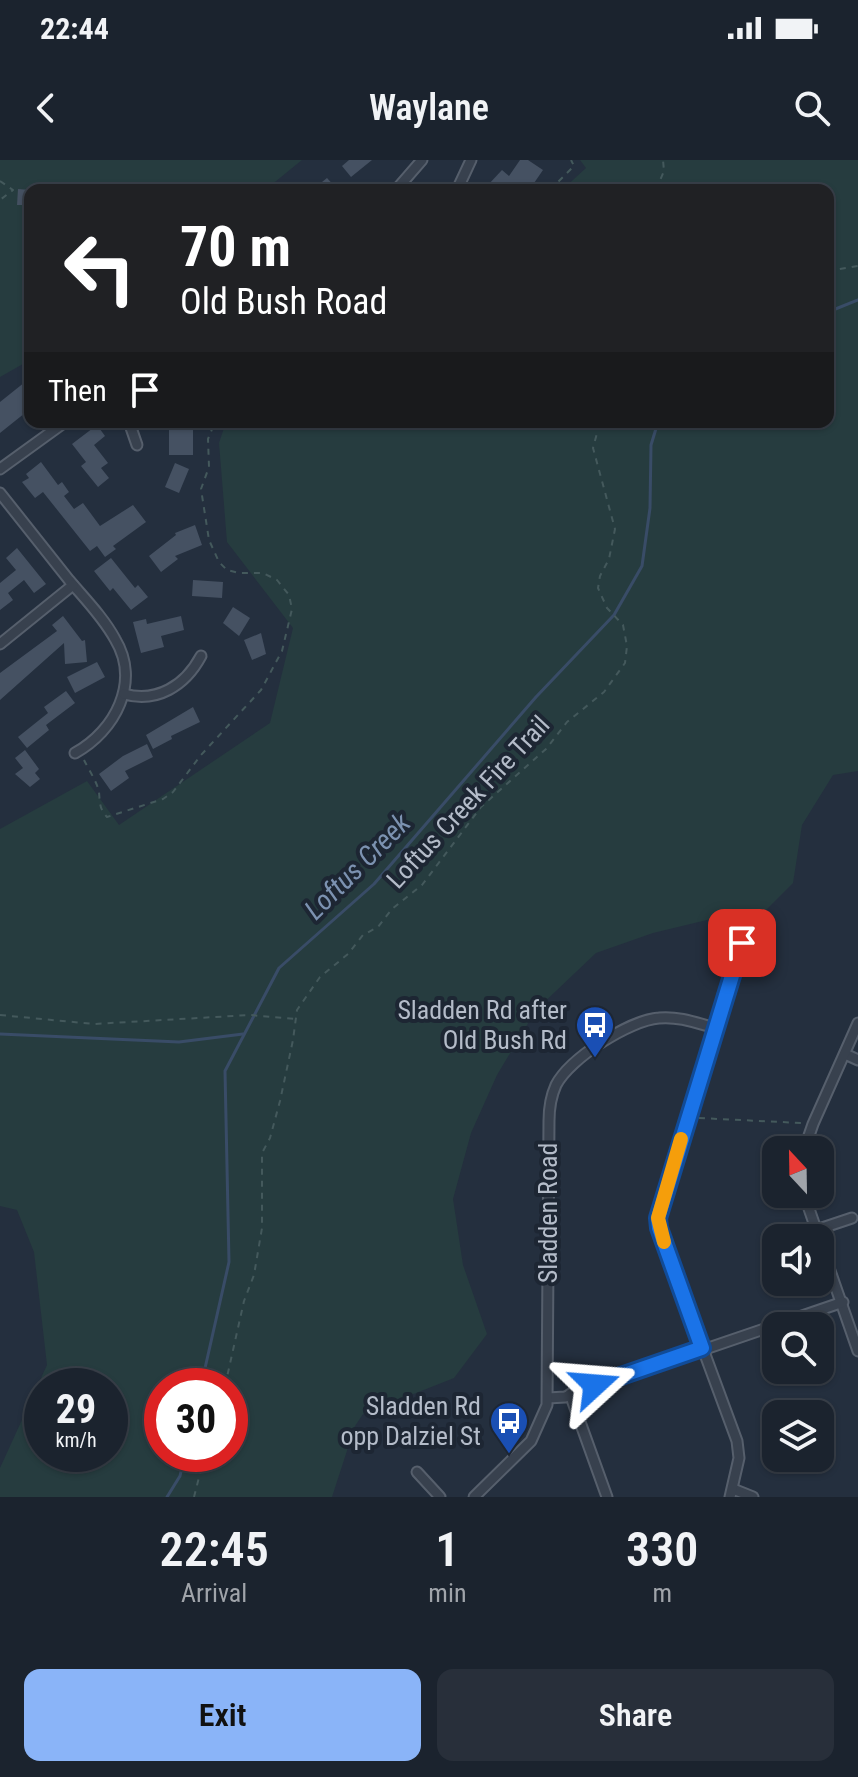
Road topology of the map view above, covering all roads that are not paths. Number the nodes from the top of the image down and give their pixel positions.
1 (422, 160) edge
2 (471, 160) edge
3 (401, 184) edge
4 (460, 184) edge
5 (57, 428) edge
6 (131, 428) edge
7 (137, 445) dead end
8 (0, 469) edge
9 (0, 493) edge
10 (73, 585) junction
11 (0, 644) edge
12 (201, 656) dead end
13 (124, 694) junction
14 (75, 753) dead end
15 (742, 943) dead end
16 (858, 1023) edge
17 (715, 1028) junction
18 (845, 1054) junction
19 (858, 1060) edge
20 (809, 1136) edge
21 (852, 1218) dead end
22 (834, 1228) edge
23 (834, 1279) edge
24 (843, 1302) junction
25 (702, 1348) junction
26 (858, 1351) edge
27 (570, 1394) junction
28 (548, 1398) junction
29 (417, 1472) dead end
30 (732, 1493) edge
31 (440, 1497) edge
32 (474, 1497) edge
33 (607, 1497) edge
34 (753, 1497) edge

1 - 3 street
2 - 4 street
5 - 8 street
6 - 7 street
9 - 10 street
10 - 11 street
10 - 13 street
12 - 13 street
13 - 14 street
15 - 17 street
16 - 18 street
17 - 25 street
17 - 28 street, Sladden Road
18 - 19 street
18 - 20 street
21 - 22 street
23 - 24 street
24 - 25 street
24 - 26 street
25 - 27 street
25 - 30 street
27 - 28 street
27 - 33 street
28 - 32 street, Sladden Road
29 - 31 street
30 - 34 street

